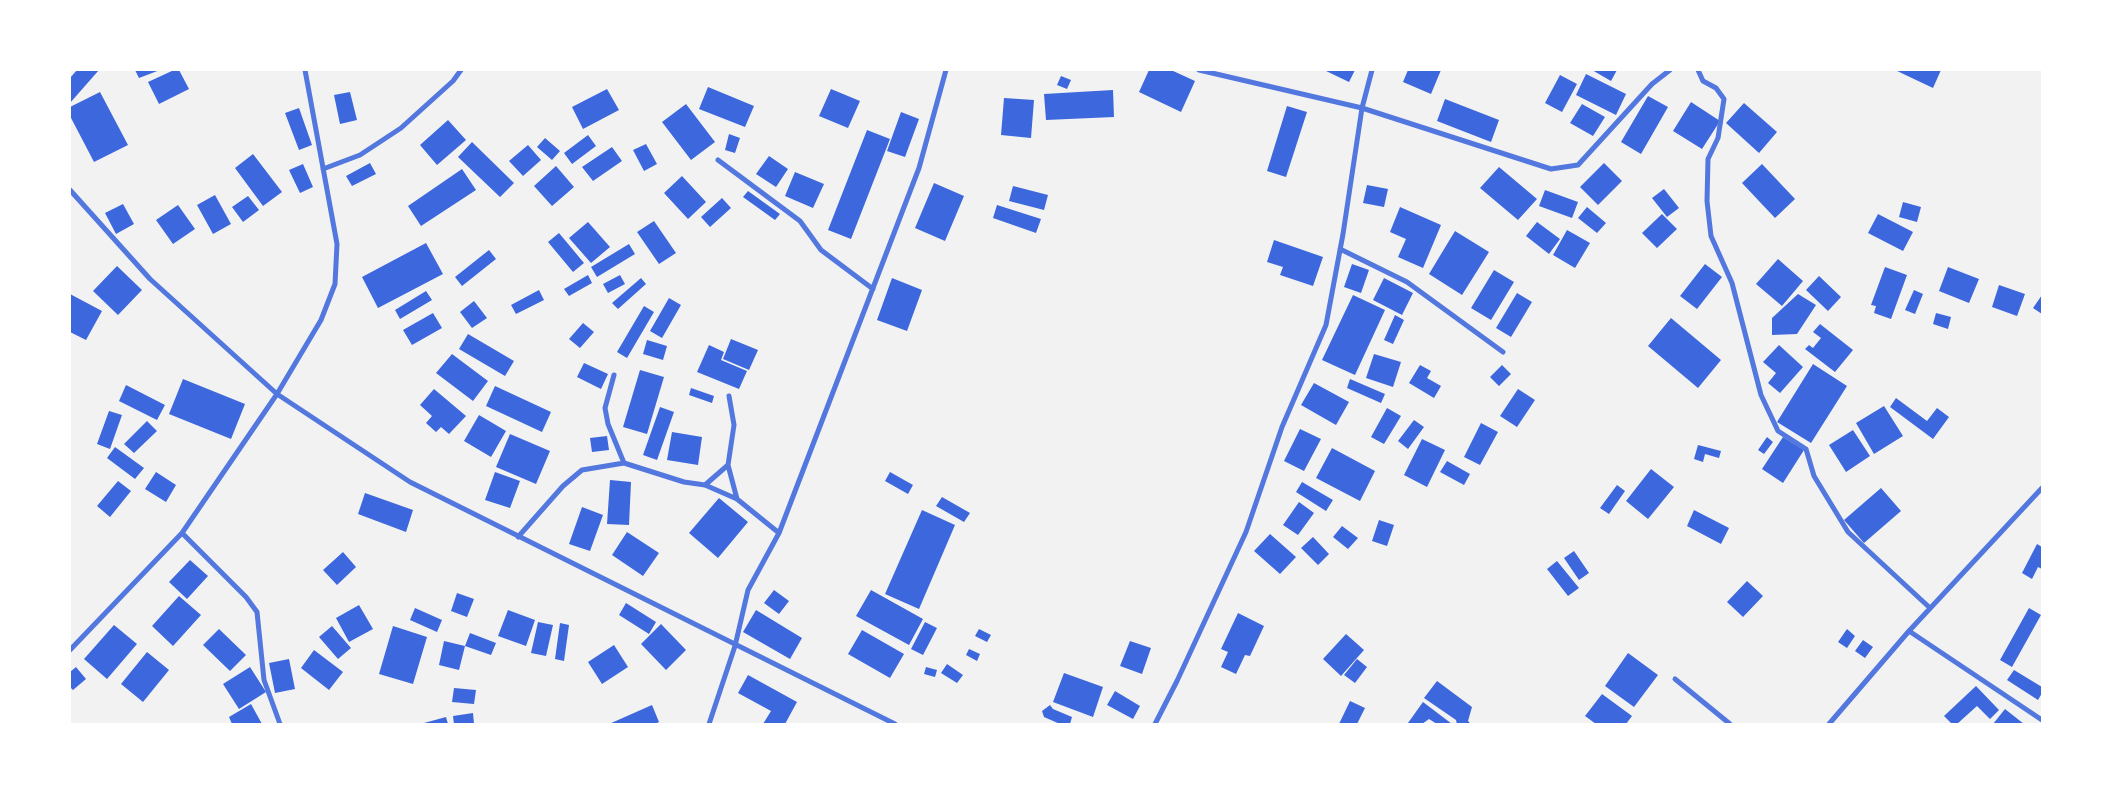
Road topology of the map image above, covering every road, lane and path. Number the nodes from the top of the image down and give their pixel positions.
1 (305, 70) edge
2 (461, 70) edge
3 (946, 70) edge
4 (1199, 70) edge
5 (1372, 70) edge
6 (1670, 70) edge
7 (1698, 70) edge
8 (1362, 108) junction
9 (718, 160) dead end
10 (323, 169) junction
11 (70, 190) edge
12 (1340, 249) junction
13 (873, 289) junction
14 (1503, 352) dead end
15 (614, 375) dead end
16 (277, 394) junction
17 (729, 396) dead end
18 (624, 463) junction
19 (728, 465) junction
20 (705, 485) junction
21 (2042, 488) edge
22 (737, 499) junction
23 (182, 533) junction
24 (779, 533) junction
25 (518, 537) junction
26 (1930, 608) junction
27 (1909, 631) junction
28 (735, 646) junction
29 (70, 650) edge
30 (1675, 679) dead end
31 (2042, 720) edge
32 (280, 724) edge
33 (709, 724) edge
34 (895, 724) edge
35 (1155, 724) edge
36 (1730, 724) edge
37 (1829, 724) edge

1 - 10 street
2 - 10 street
3 - 13 street
4 - 8 street
5 - 8 street
6 - 8 street
7 - 26 street
8 - 12 street
9 - 13 street
10 - 16 street
11 - 16 street
12 - 14 street
12 - 35 street
13 - 24 street
15 - 18 street
16 - 23 street
16 - 25 street
17 - 19 street
18 - 20 street
18 - 25 street
19 - 20 street
19 - 22 street
20 - 22 street
21 - 26 street
22 - 24 street
23 - 29 street
23 - 32 street
24 - 28 street
25 - 28 street
26 - 27 street
27 - 31 street
27 - 37 street
28 - 33 street
28 - 34 street
30 - 36 street

